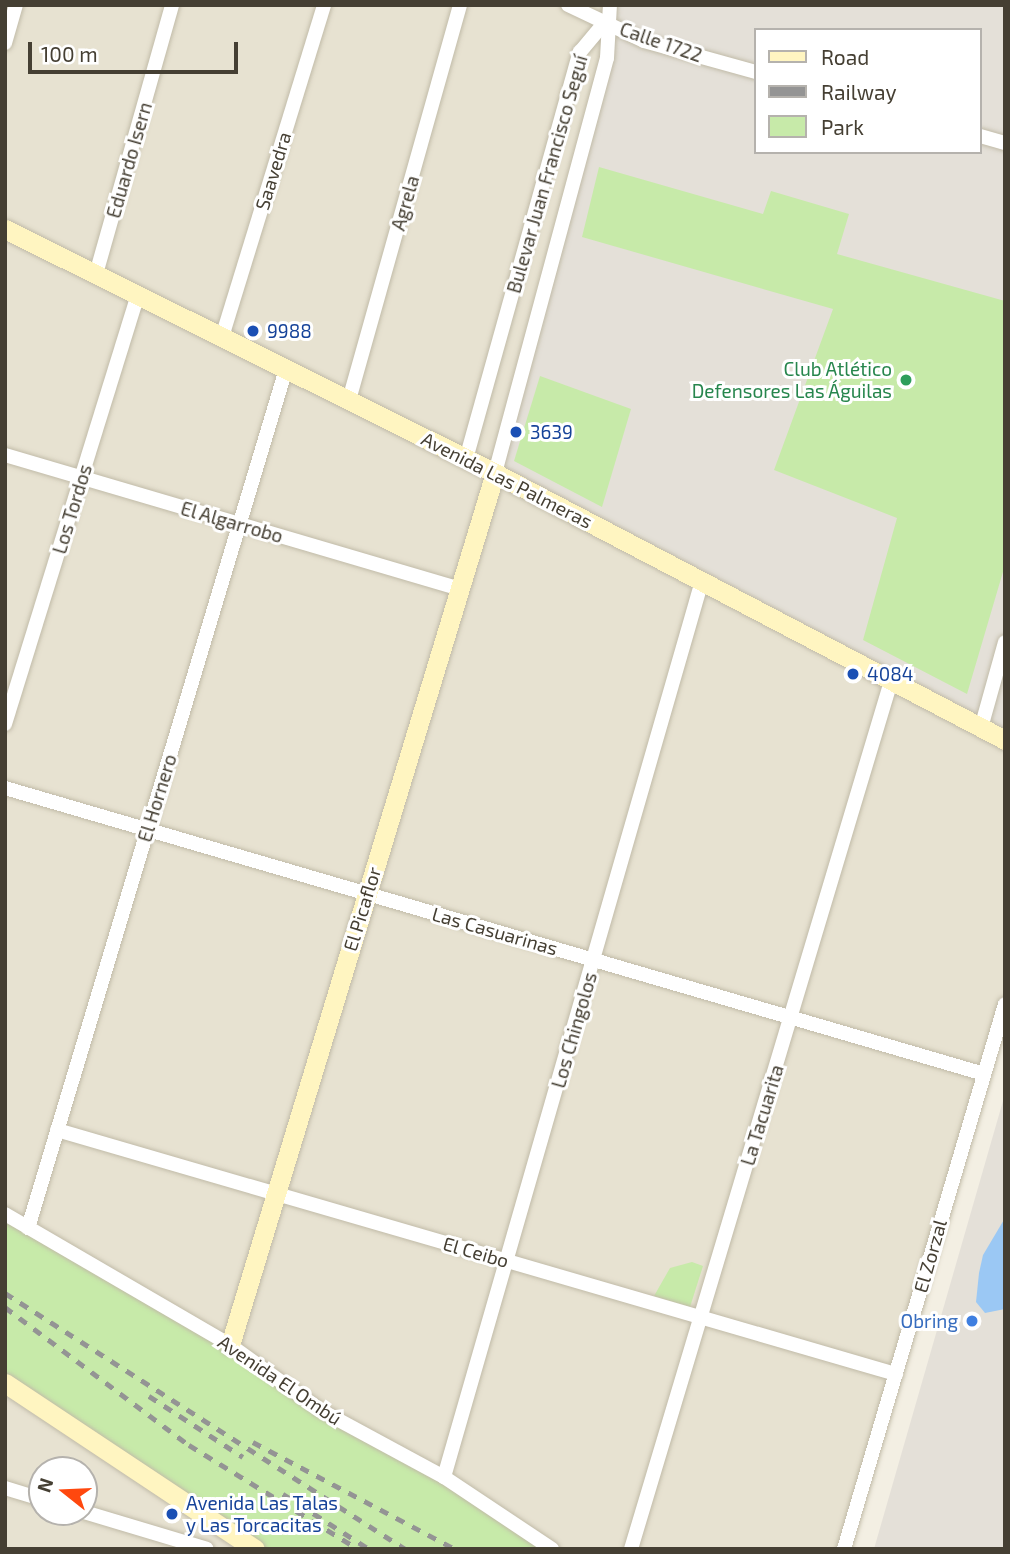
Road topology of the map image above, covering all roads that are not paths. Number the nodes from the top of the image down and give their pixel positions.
1 (16, 5) edge
2 (172, 5) edge
3 (324, 5) edge
4 (460, 5) edge
5 (568, 5) edge
6 (610, 5) edge
7 (605, 22) junction
8 (5, 43) edge
9 (754, 71) edge
10 (982, 137) edge
11 (1005, 143) edge
12 (5, 229) edge
13 (96, 274) junction
14 (138, 295) junction
15 (222, 337) junction
16 (286, 369) junction
17 (349, 400) junction
18 (5, 455) edge
19 (467, 459) junction
20 (495, 473) junction
21 (82, 477) junction
22 (239, 524) junction
23 (702, 582) junction
24 (459, 589) junction
25 (1005, 642) edge
26 (891, 681) junction
27 (5, 724) edge
28 (981, 728) junction
29 (1005, 740) edge
30 (5, 788) edge
31 (148, 829) junction
32 (367, 894) junction
33 (594, 960) junction
34 (1005, 1004) edge
35 (792, 1017) junction
36 (984, 1074) junction
37 (57, 1130) junction
38 (276, 1194) junction
39 (5, 1214) edge
40 (28, 1228) junction
41 (507, 1261) junction
42 (702, 1318) junction
43 (230, 1345) junction
44 (895, 1374) junction
45 (5, 1383) edge
46 (444, 1477) junction
47 (5, 1488) edge
48 (28, 1495) edge
49 (98, 1516) edge
50 (250, 1547) edge
51 (207, 1549) edge
52 (552, 1549) edge
53 (632, 1549) edge
54 (844, 1549) edge

1 - 8 street
2 - 13 street, Eduardo Isern
3 - 15 street, Saavedra
4 - 17 street, Agrela
5 - 7 street, Calle 1722
6 - 7 street
7 - 9 street, Calle 1722
7 - 19 street, Bulevar Juan Francisco Seguí
7 - 20 street, Bulevar Juan Francisco Seguí
10 - 11 street
12 - 13 main road, Avenida Las Palmeras
13 - 14 main road, Avenida Las Palmeras
14 - 15 main road, Avenida Las Palmeras
14 - 21 street, Los Tordos
15 - 16 main road, Avenida Las Palmeras
16 - 17 main road, Avenida Las Palmeras
16 - 22 street, El Hornero
17 - 19 main road, Avenida Las Palmeras
18 - 21 street, El Algarrobo
19 - 20 main road, Avenida Las Palmeras
20 - 23 main road, Avenida Las Palmeras
20 - 24 main road, El Picaflor
21 - 22 street, El Algarrobo
21 - 27 street, Los Tordos
22 - 24 street, El Algarrobo
22 - 31 street, El Hornero
23 - 26 main road, Avenida Las Palmeras
23 - 33 street, Los Chingolos
24 - 32 main road, El Picaflor
25 - 28 street
26 - 28 main road, Avenida Las Palmeras
26 - 35 street, La Tacuarita
28 - 29 main road, Avenida Las Palmeras
30 - 31 street, Las Casuarinas
31 - 32 street, Las Casuarinas
31 - 37 street, El Hornero
32 - 33 street, Las Casuarinas
32 - 38 main road, El Picaflor
33 - 35 street, Las Casuarinas
33 - 41 street, Los Chingolos
34 - 36 street, El Zorzal
35 - 36 street, Las Casuarinas
35 - 42 street, La Tacuarita
36 - 44 street, El Zorzal
37 - 38 street, El Ceibo
37 - 40 street, El Hornero
38 - 41 street, El Ceibo
38 - 43 main road, El Picaflor
39 - 40 street, Avenida El Ombú
40 - 43 street, Avenida El Ombú
41 - 42 street, El Ceibo
41 - 46 street, Los Chingolos
42 - 44 street, El Ceibo
42 - 53 street, La Tacuarita
43 - 46 street, Avenida El Ombú
44 - 54 street, El Zorzal
45 - 50 main road
46 - 52 street, Avenida El Ombú
47 - 48 street
49 - 51 street

